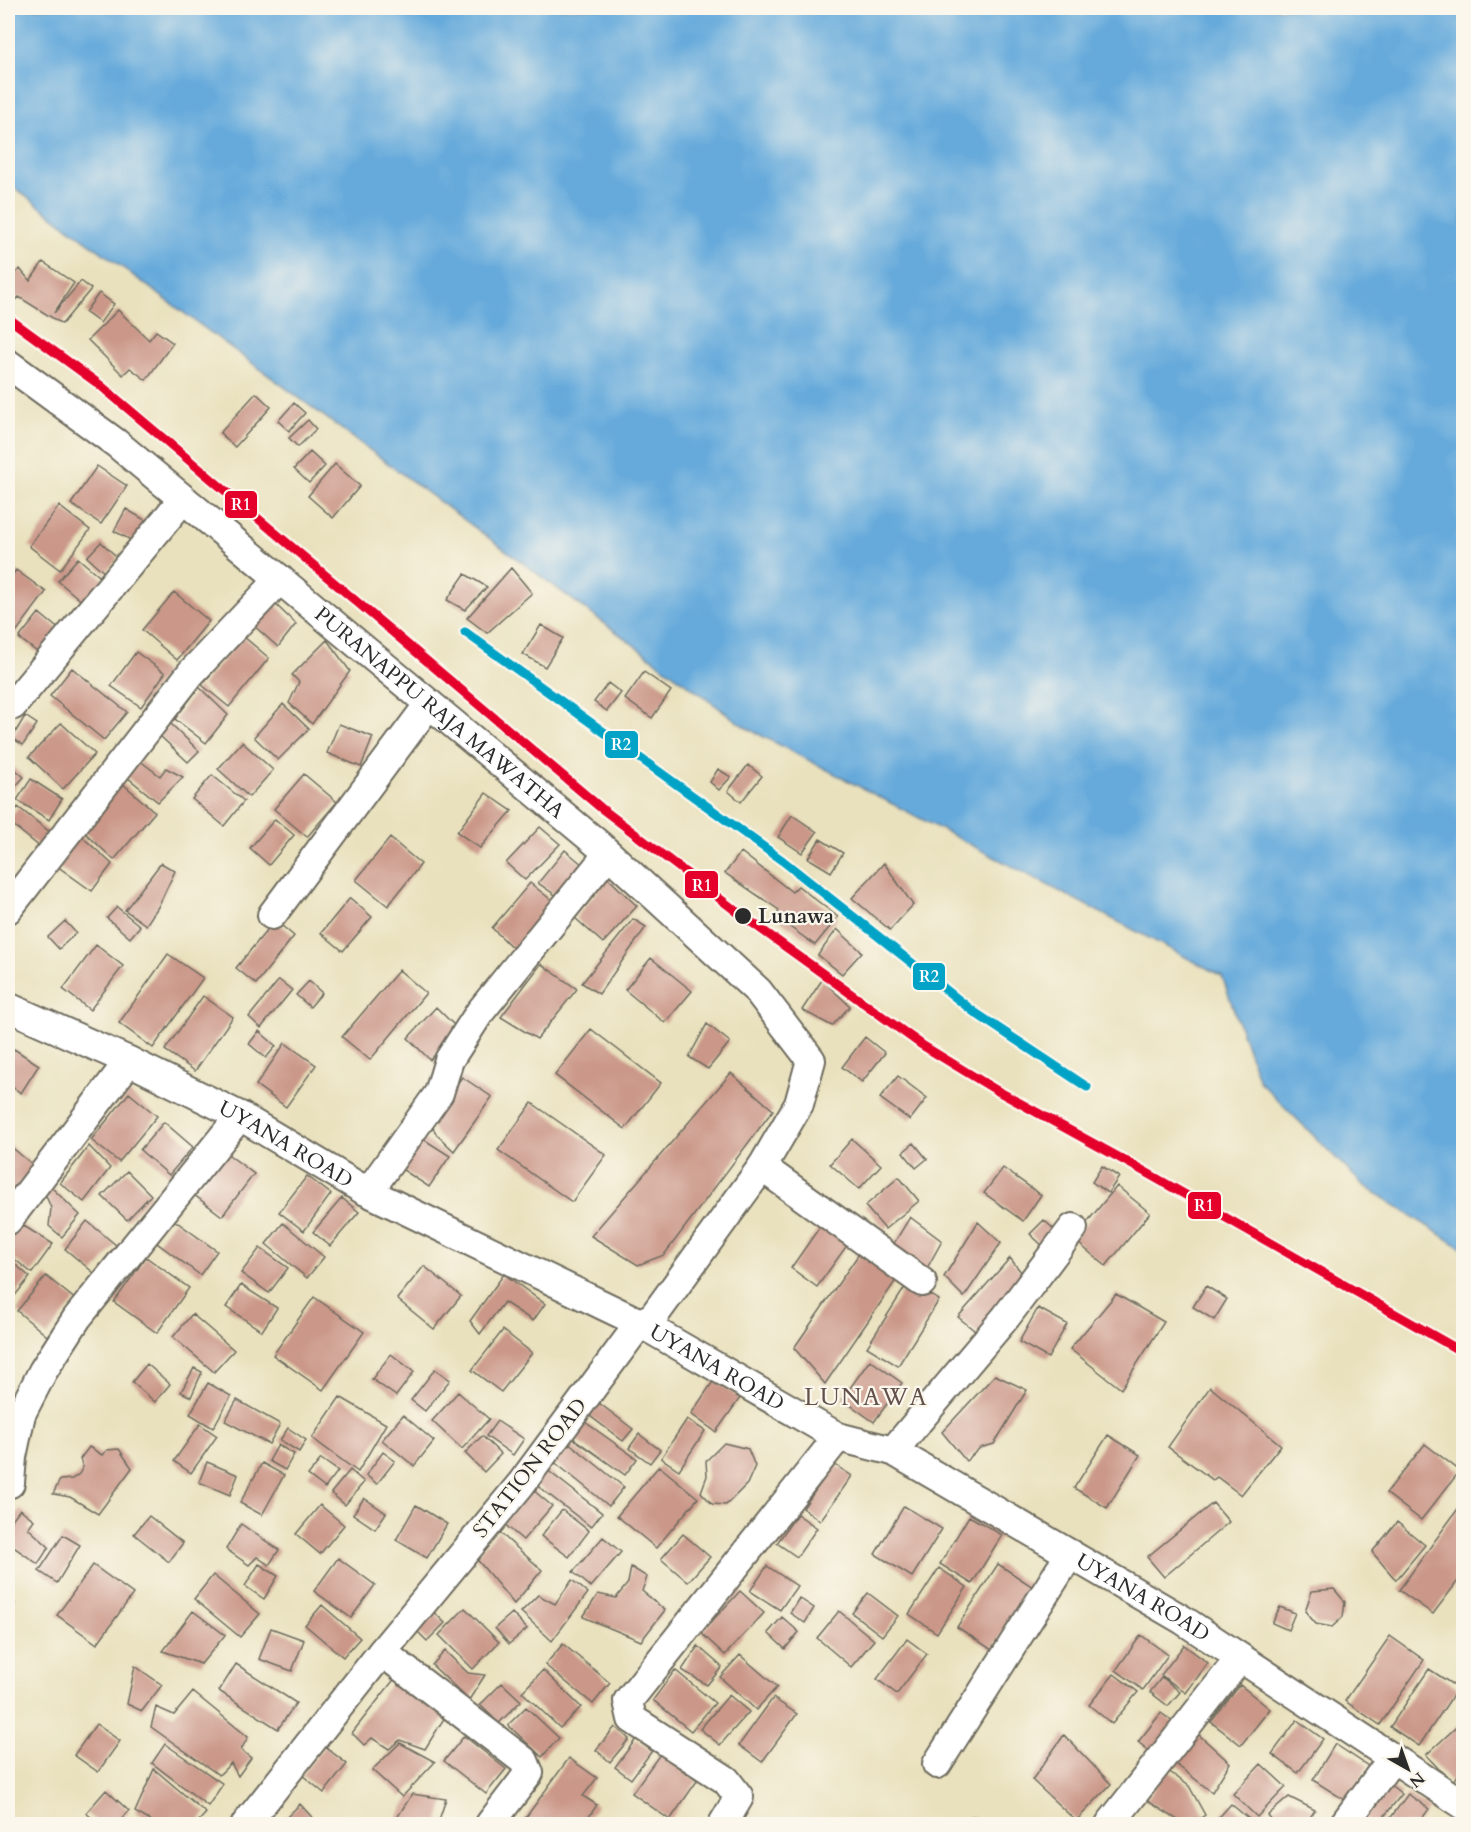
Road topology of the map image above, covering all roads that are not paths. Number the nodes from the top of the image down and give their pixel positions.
1 (8, 364) edge
2 (183, 499) junction
3 (280, 579) junction
4 (429, 704) junction
5 (13, 705) dead end
6 (608, 854) junction
7 (8, 909) edge
8 (272, 915) dead end
9 (8, 1007) edge
10 (129, 1061) junction
11 (799, 1104) joint
12 (240, 1116) junction
13 (762, 1167) junction
14 (364, 1190) junction
15 (8, 1220) edge
16 (1073, 1228) dead end
17 (922, 1282) dead end
18 (640, 1323) junction
19 (838, 1437) junction
20 (893, 1451) junction
21 (10, 1483) dead end
22 (1070, 1554) junction
23 (382, 1652) junction
24 (1240, 1658) junction
25 (1392, 1759) junction
26 (937, 1764) dead end
27 (1463, 1805) edge
28 (735, 1820) edge
29 (1115, 1823) edge
30 (246, 1824) edge
31 (490, 1824) edge
32 (1344, 1824) edge

1 - 2 street, PURANAPPU RAJA MAWATHA
2 - 3 street, PURANAPPU RAJA MAWATHA
2 - 5 street
3 - 4 street, PURANAPPU RAJA MAWATHA
3 - 7 street
4 - 6 street, PURANAPPU RAJA MAWATHA
4 - 8 street
6 - 11 street, PURANAPPU RAJA MAWATHA
6 - 14 street
9 - 10 street, UYANA ROAD
10 - 12 street, UYANA ROAD
10 - 15 street
11 - 13 street, STATION ROAD
12 - 14 street, UYANA ROAD
12 - 21 street
13 - 17 street
13 - 18 street, STATION ROAD
14 - 18 street, UYANA ROAD
16 - 20 street
18 - 19 street, UYANA ROAD
18 - 23 street, STATION ROAD
19 - 20 street, UYANA ROAD
19 - 28 street
20 - 22 street, UYANA ROAD
22 - 24 street, UYANA ROAD
22 - 26 street
23 - 30 street, STATION ROAD
23 - 31 street
24 - 25 street, UYANA ROAD
24 - 29 street
25 - 27 street, UYANA ROAD
25 - 32 street

